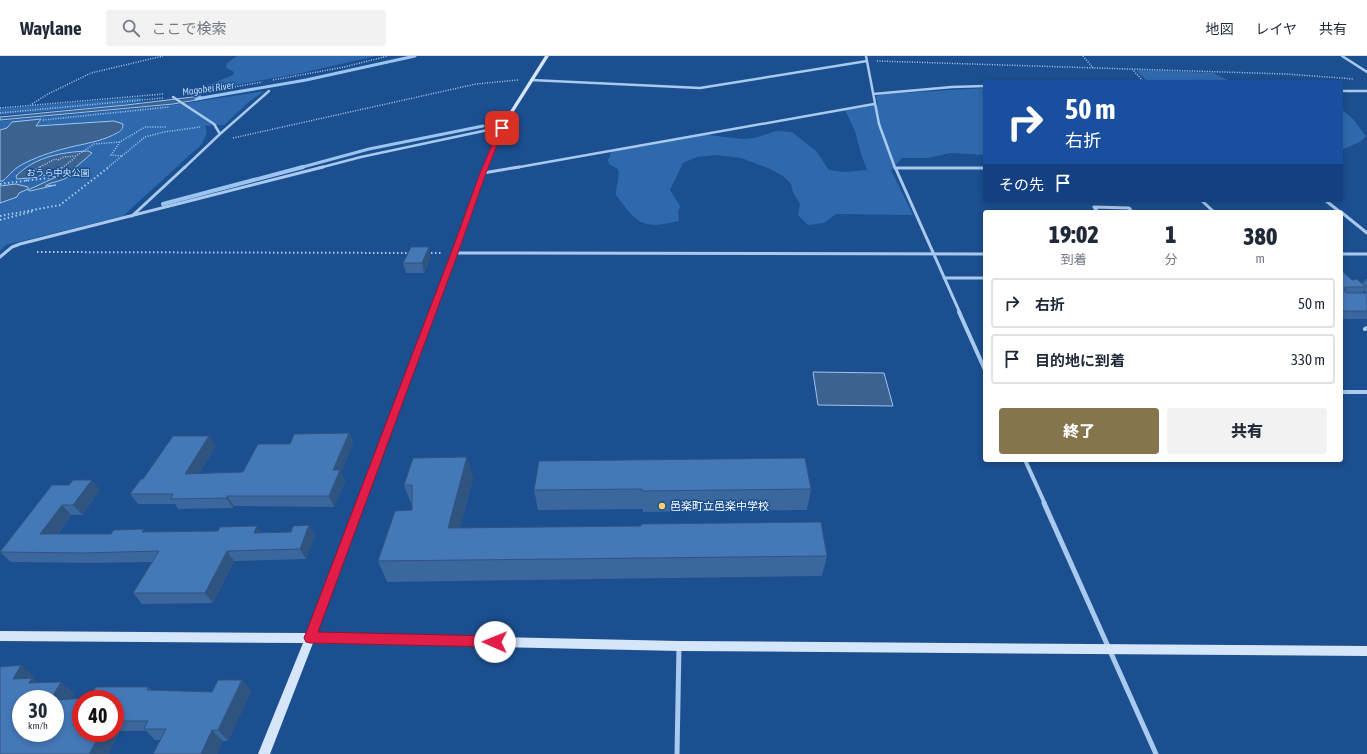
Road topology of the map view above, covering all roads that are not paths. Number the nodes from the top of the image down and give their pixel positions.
1 (547, 56) edge
2 (866, 56) edge
3 (1342, 56) edge
4 (867, 61) junction
5 (1367, 72) edge
6 (530, 80) junction
7 (983, 86) edge
8 (269, 91) dead end
9 (1343, 91) edge
10 (1367, 91) edge
11 (873, 94) junction
12 (173, 97) road end
13 (874, 104) junction
14 (502, 128) junction
15 (220, 134) junction
16 (895, 168) junction
17 (983, 168) edge
18 (483, 173) junction
19 (1203, 202) edge
20 (1328, 202) edge
21 (1096, 210) edge
22 (1130, 210) edge
23 (1212, 210) edge
24 (1338, 210) edge
25 (1343, 214) edge
26 (132, 216) junction
27 (1367, 232) edge
28 (455, 253) junction
29 (934, 254) junction
30 (983, 254) edge
31 (1343, 254) edge
32 (1367, 254) edge
33 (0, 257) edge
34 (944, 278) junction
35 (983, 278) edge
36 (983, 366) edge
37 (1343, 392) edge
38 (1367, 392) edge
39 (1026, 462) edge
40 (0, 636) edge
41 (310, 638) junction
42 (679, 646) junction
43 (1109, 649) junction
44 (1367, 652) edge
45 (264, 754) edge
46 (677, 754) edge
47 (1156, 754) edge

1 - 6 street
2 - 4 street
3 - 5 street
4 - 6 street
4 - 11 street
6 - 14 street
7 - 11 street
8 - 15 street
9 - 10 street
11 - 13 street
12 - 15 street
13 - 16 street
13 - 18 street
14 - 18 street
14 - 26 street
15 - 26 street
16 - 17 street
16 - 29 street
18 - 28 street
19 - 23 street
20 - 24 street
21 - 22 street
25 - 27 street
26 - 33 street
28 - 29 street
28 - 41 street
29 - 30 street
29 - 34 street
31 - 32 street
34 - 35 street
34 - 36 street
37 - 38 street
39 - 43 street
40 - 41 street
41 - 42 street
41 - 45 street
42 - 43 street
42 - 46 street
43 - 44 street
43 - 47 street

